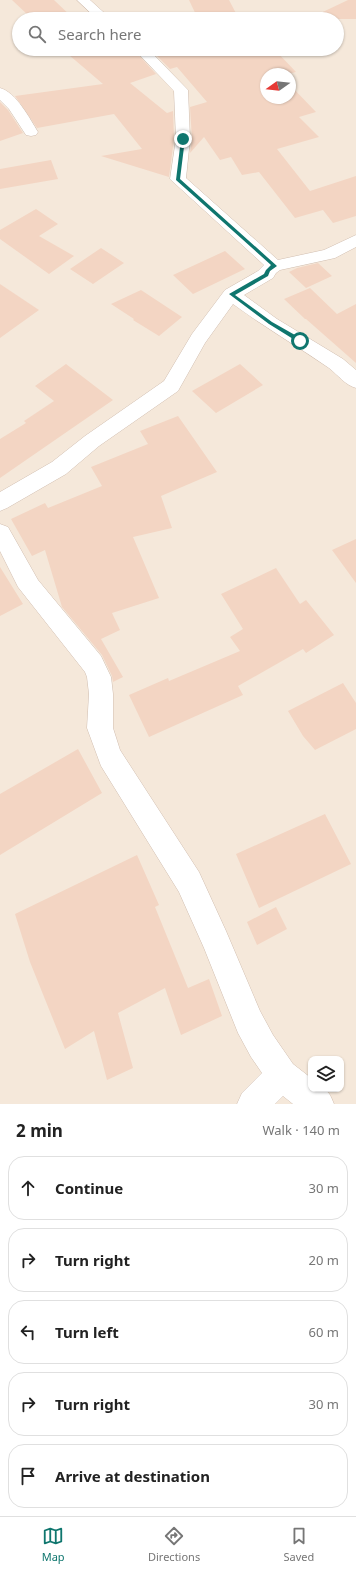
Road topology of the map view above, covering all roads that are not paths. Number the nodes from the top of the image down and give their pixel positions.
1 (83, 0) edge
2 (98, 12) edge
3 (148, 56) edge
4 (0, 92) edge
5 (31, 132) dead end
6 (356, 240) edge
7 (274, 266) junction
8 (232, 294) junction
9 (356, 381) edge
10 (0, 502) edge
11 (0, 533) edge
12 (282, 1075) junction
13 (253, 1104) edge
14 (318, 1104) edge

1 - 2 street
3 - 7 street
4 - 5 street
6 - 7 street
7 - 8 street
8 - 9 street
8 - 10 street
11 - 12 street
12 - 13 street
12 - 14 street

